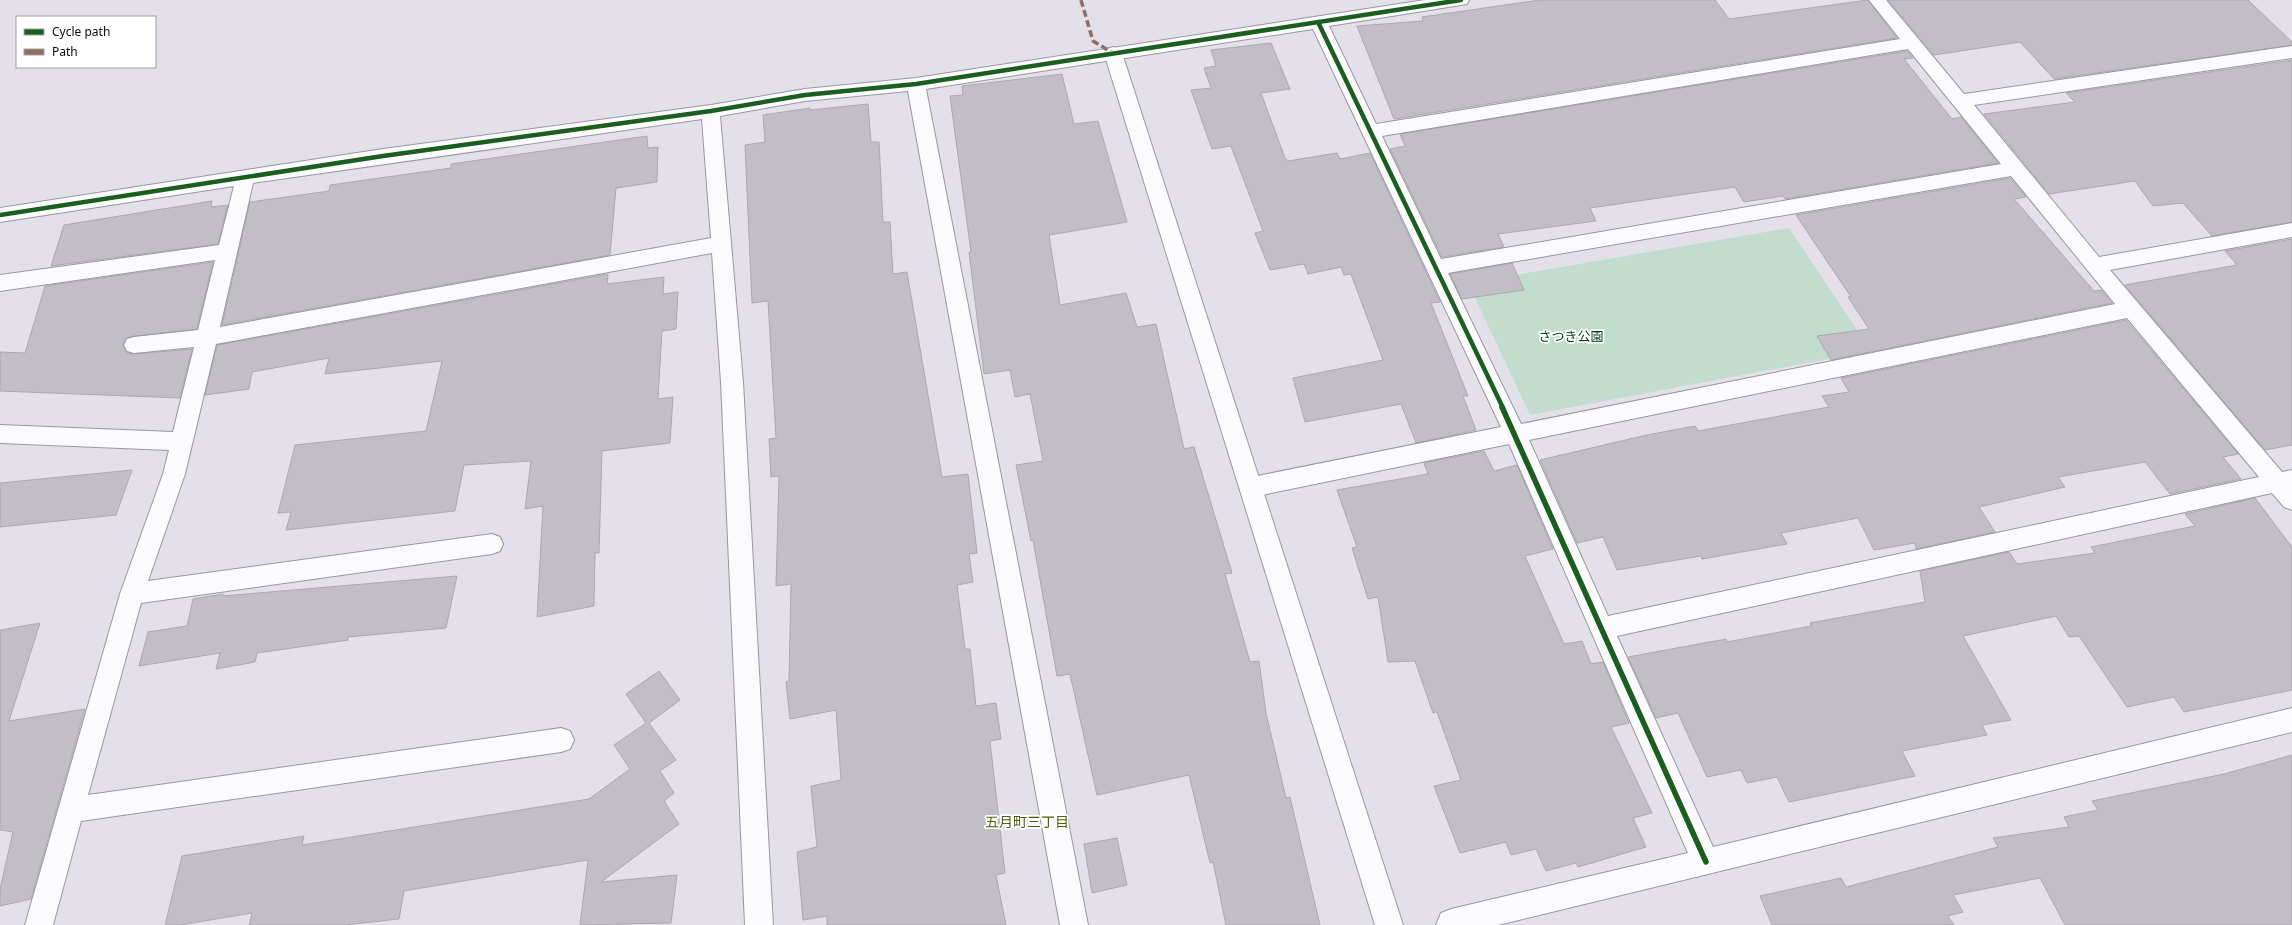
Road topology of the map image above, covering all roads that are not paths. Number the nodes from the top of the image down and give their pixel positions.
1 (1461, 0) edge
2 (1877, 0) edge
3 (1318, 22) junction
4 (1912, 43) junction
5 (2292, 52) edge
6 (1113, 53) junction
7 (916, 84) junction
8 (1961, 102) junction
9 (711, 111) junction
10 (1370, 131) junction
11 (2015, 168) junction
12 (245, 178) junction
13 (0, 215) edge
14 (2292, 230) edge
15 (722, 244) junction
16 (227, 251) junction
17 (2095, 264) junction
18 (1435, 268) junction
19 (0, 283) edge
20 (2131, 309) junction
21 (207, 337) junction
22 (134, 345) dead end
23 (0, 434) edge
24 (1515, 434) junction
25 (182, 441) junction
26 (2285, 480) edge
27 (1252, 487) junction
28 (2292, 500) edge
29 (492, 544) dead end
30 (132, 594) junction
31 (1602, 628) junction
32 (2292, 720) edge
33 (561, 740) dead end
34 (71, 810) junction
35 (1706, 862) junction
36 (39, 925) edge
37 (759, 925) edge
38 (1074, 925) edge
39 (1389, 925) edge
40 (1450, 925) edge

1 - 3 street
2 - 4 street
3 - 6 street
3 - 10 street
4 - 8 street
4 - 10 street
5 - 8 street
6 - 7 street
6 - 27 street
7 - 9 street
7 - 38 street
8 - 11 street
9 - 12 street
9 - 15 street
10 - 18 street
11 - 17 street
11 - 18 street
12 - 13 street
12 - 16 street
14 - 17 street
15 - 21 street
15 - 37 street
16 - 19 street
16 - 21 street
17 - 20 street
18 - 24 street
20 - 24 street
20 - 26 street
21 - 22 street
21 - 25 street
23 - 25 street
24 - 27 street
24 - 31 street
25 - 30 street
26 - 28 street
26 - 31 street
27 - 39 street
29 - 30 street
30 - 34 street
31 - 35 street
32 - 35 street
33 - 34 street
34 - 36 street
35 - 40 street

